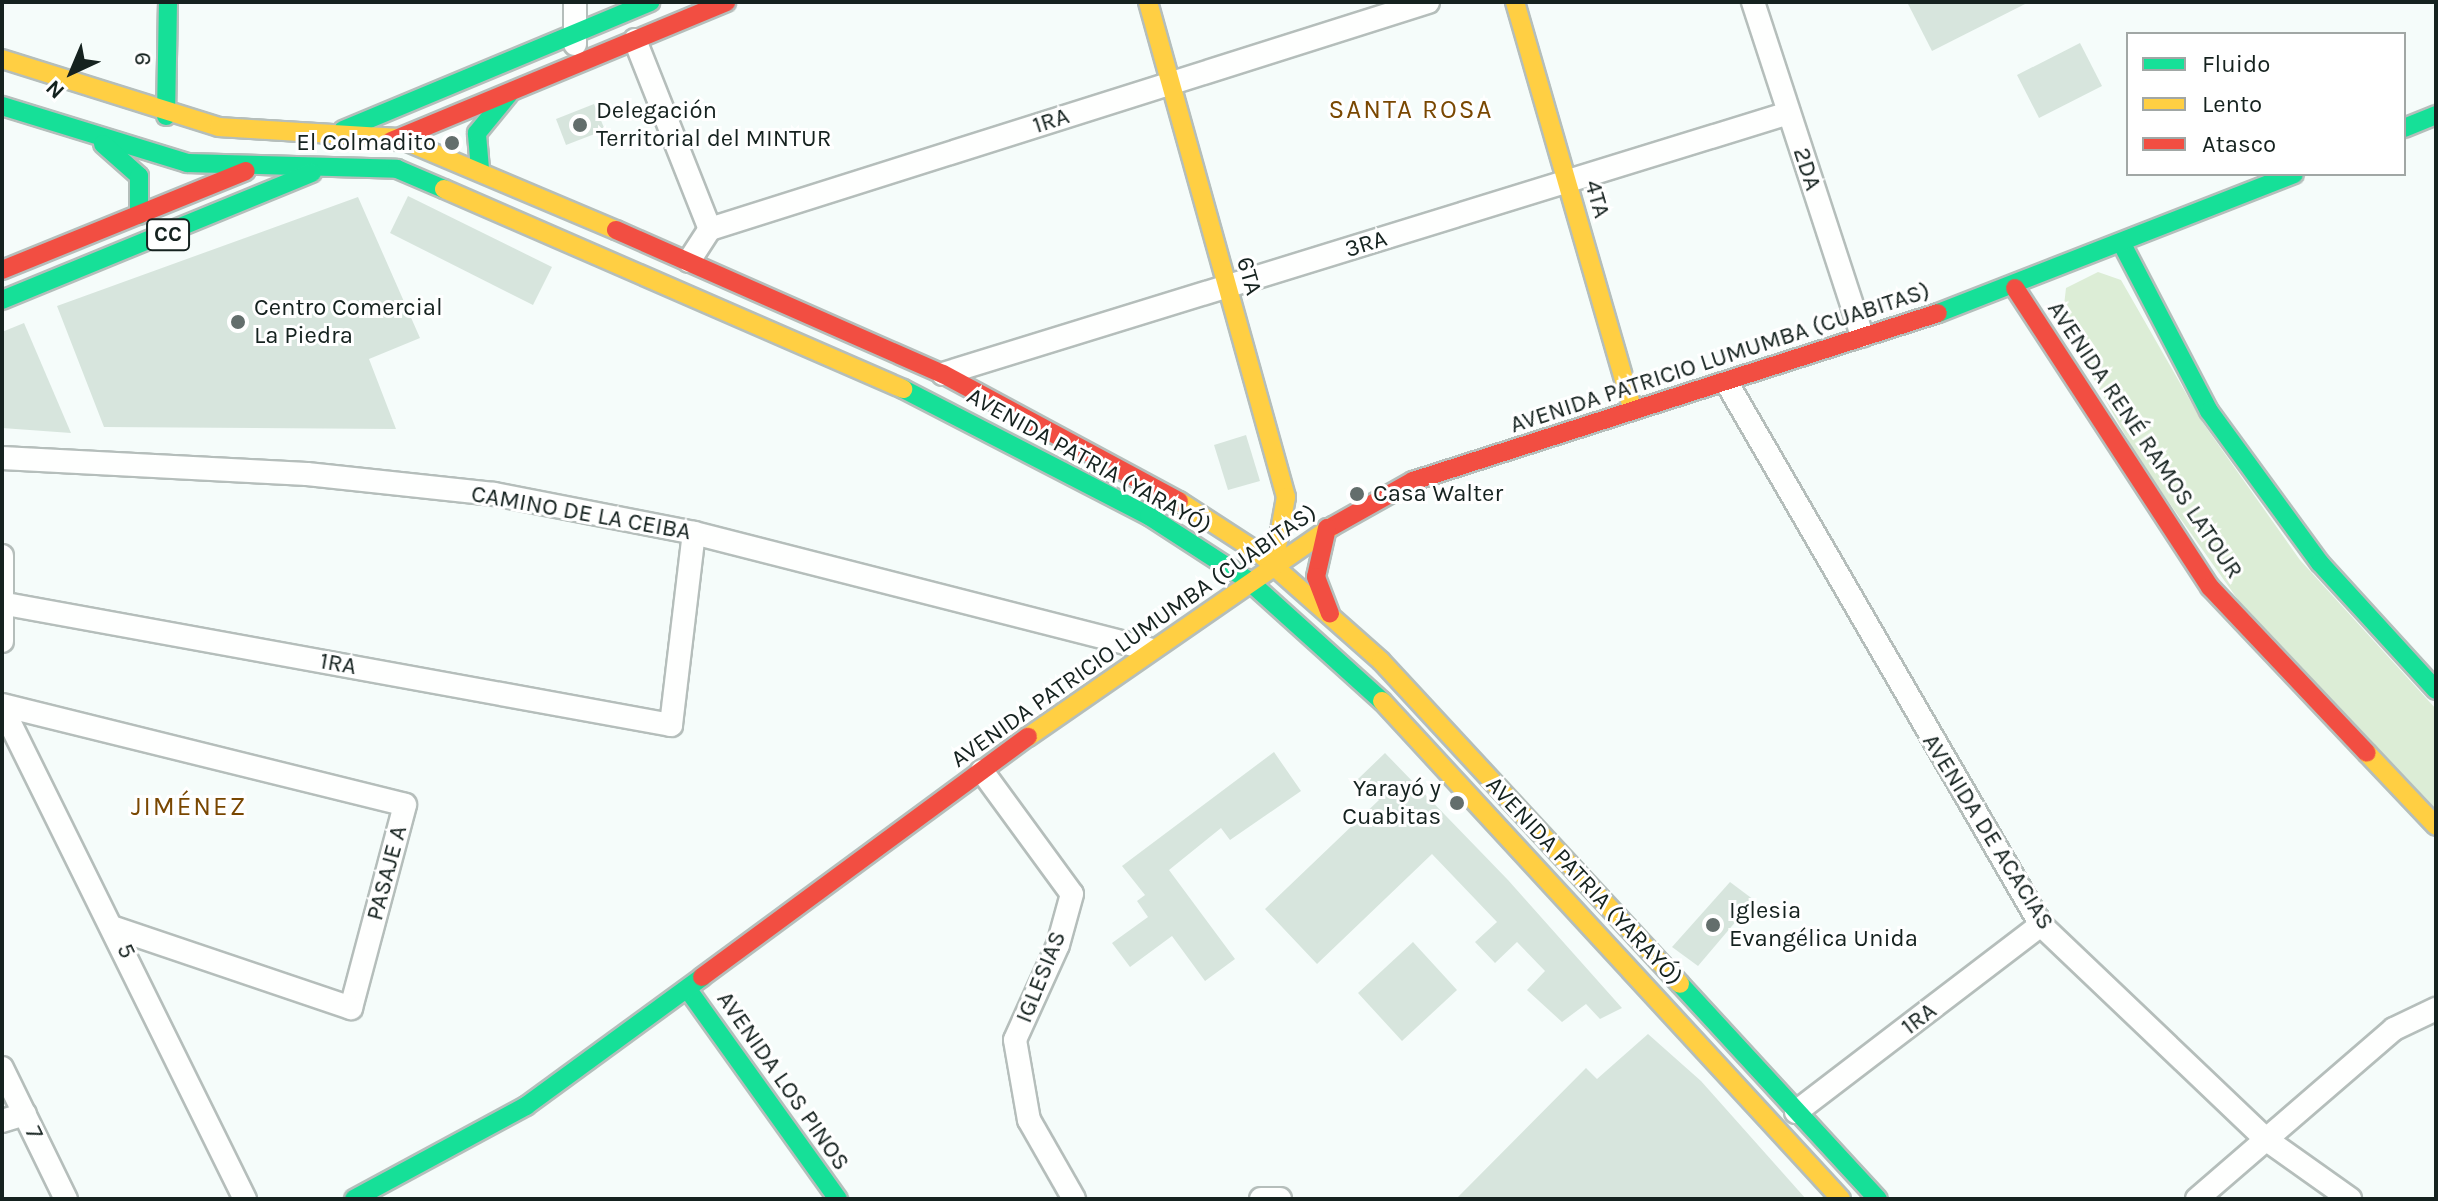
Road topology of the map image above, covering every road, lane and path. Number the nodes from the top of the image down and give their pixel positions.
1 (168, 2) edge
2 (575, 2) edge
3 (650, 2) edge
4 (726, 2) edge
5 (1148, 2) edge
6 (1428, 2) edge
7 (1515, 2) edge
8 (1753, 2) edge
9 (575, 34) junction
10 (635, 40) junction
11 (2, 59) edge
12 (575, 65) junction
13 (1170, 83) junction
14 (512, 90) junction
15 (2, 106) edge
16 (1789, 113) junction
17 (2436, 115) edge
18 (166, 116) junction
19 (2406, 127) edge
20 (333, 133) junction
21 (398, 138) junction
22 (100, 141) junction
23 (331, 165) junction
24 (254, 168) junction
25 (480, 169) junction
26 (2289, 176) edge
27 (1567, 182) junction
28 (139, 215) junction
29 (710, 229) junction
30 (2123, 246) junction
31 (689, 261) junction
32 (2, 270) edge
33 (1227, 287) junction
34 (2015, 288) junction
35 (2, 300) edge
36 (1862, 336) junction
37 (943, 374) junction
38 (1727, 383) junction
39 (1633, 410) junction
40 (2, 458) edge
41 (1327, 528) junction
42 (694, 533) junction
43 (2, 556) edge
44 (1274, 564) junction
45 (1249, 581) junction
46 (6, 604) junction
47 (1332, 618) junction
48 (2, 641) edge
49 (1148, 649) junction
50 (2436, 690) edge
51 (2, 706) edge
52 (982, 771) junction
53 (2436, 826) edge
54 (2041, 925) junction
55 (115, 928) junction
56 (689, 991) junction
57 (2436, 1009) edge
58 (2, 1068) edge
59 (1796, 1112) junction
60 (25, 1114) junction
61 (2, 1121) edge
62 (2267, 1140) junction
63 (66, 1199) edge
64 (245, 1199) edge
65 (355, 1199) edge
66 (838, 1199) edge
67 (1074, 1199) edge
68 (1841, 1199) edge
69 (1878, 1199) edge
70 (2197, 1199) edge
71 (2350, 1199) edge

1 - 18 main road, 9
2 - 9 street
3 - 9 main road, CC
4 - 10 main road, CC
5 - 13 main road, 6TA
6 - 13 street, 1RA
7 - 27 main road, 4TA
8 - 16 street, 2DA
9 - 12 street
9 - 20 main road, CC
10 - 12 main road, CC
10 - 29 street
11 - 18 main road
12 - 14 main road, CC
13 - 29 street, 1RA
13 - 33 main road, 6TA
14 - 21 main road, CC
14 - 25 main road
15 - 22 main road
16 - 27 street, 3RA
16 - 36 street, 2DA
17 - 19 main road
18 - 20 main road
20 - 21 main road
20 - 24 main road, CC
21 - 23 main road, CC
21 - 25 main road, AVENIDA PATRIA (YARAYÓ)
22 - 24 main road
22 - 28 main road
23 - 24 main road
23 - 35 main road, CC
23 - 45 main road, AVENIDA PATRIA (YARAYÓ)
24 - 28 main road, CC
25 - 31 main road, AVENIDA PATRIA (YARAYÓ)
26 - 30 main road, AVENIDA PATRICIO LUMUMBA (CUABITAS)
27 - 33 street, 3RA
27 - 39 main road, 4TA
28 - 32 main road, CC
29 - 31 street
30 - 34 main road, AVENIDA PATRICIO LUMUMBA (CUABITAS)
30 - 50 main road
31 - 37 main road, AVENIDA PATRIA (YARAYÓ)
33 - 37 street, 3RA
33 - 44 main road, 6TA
34 - 36 main road, AVENIDA PATRICIO LUMUMBA (CUABITAS)
34 - 53 main road, AVENIDA RENÉ RAMOS LATOUR
36 - 38 main road, AVENIDA PATRICIO LUMUMBA (CUABITAS)
37 - 44 main road, AVENIDA PATRIA (YARAYÓ)
38 - 39 main road, AVENIDA PATRICIO LUMUMBA (CUABITAS)
38 - 54 street, AVENIDA DE ACACIAS
39 - 41 main road, AVENIDA PATRICIO LUMUMBA (CUABITAS)
40 - 42 street, CAMINO DE LA CEIBA
41 - 44 main road, AVENIDA PATRICIO LUMUMBA (CUABITAS)
41 - 47 main road
42 - 46 street, 1RA
42 - 49 street, CAMINO DE LA CEIBA
43 - 46 street
44 - 45 main road, AVENIDA PATRICIO LUMUMBA (CUABITAS)
44 - 47 main road, AVENIDA PATRIA (YARAYÓ)
45 - 49 main road, AVENIDA PATRICIO LUMUMBA (CUABITAS)
45 - 68 main road, AVENIDA PATRIA (YARAYÓ)
46 - 48 street
47 - 59 main road, AVENIDA PATRIA (YARAYÓ)
49 - 52 main road, AVENIDA PATRICIO LUMUMBA (CUABITAS)
51 - 55 street, 5
51 - 55 street, PASAJE A
52 - 56 main road, AVENIDA PATRICIO LUMUMBA (CUABITAS)
52 - 67 street, IGLESIAS
54 - 59 street, 1RA
54 - 62 street, AVENIDA DE ACACIAS
55 - 64 street, 5
56 - 65 main road, AVENIDA PATRICIO LUMUMBA (CUABITAS)
56 - 66 main road, AVENIDA LOS PINOS
57 - 62 street
58 - 60 street, 7
59 - 69 main road, AVENIDA PATRIA (YARAYÓ)
60 - 61 street
60 - 63 street, 7
62 - 70 street
62 - 71 street, AVENIDA DE ACACIAS

